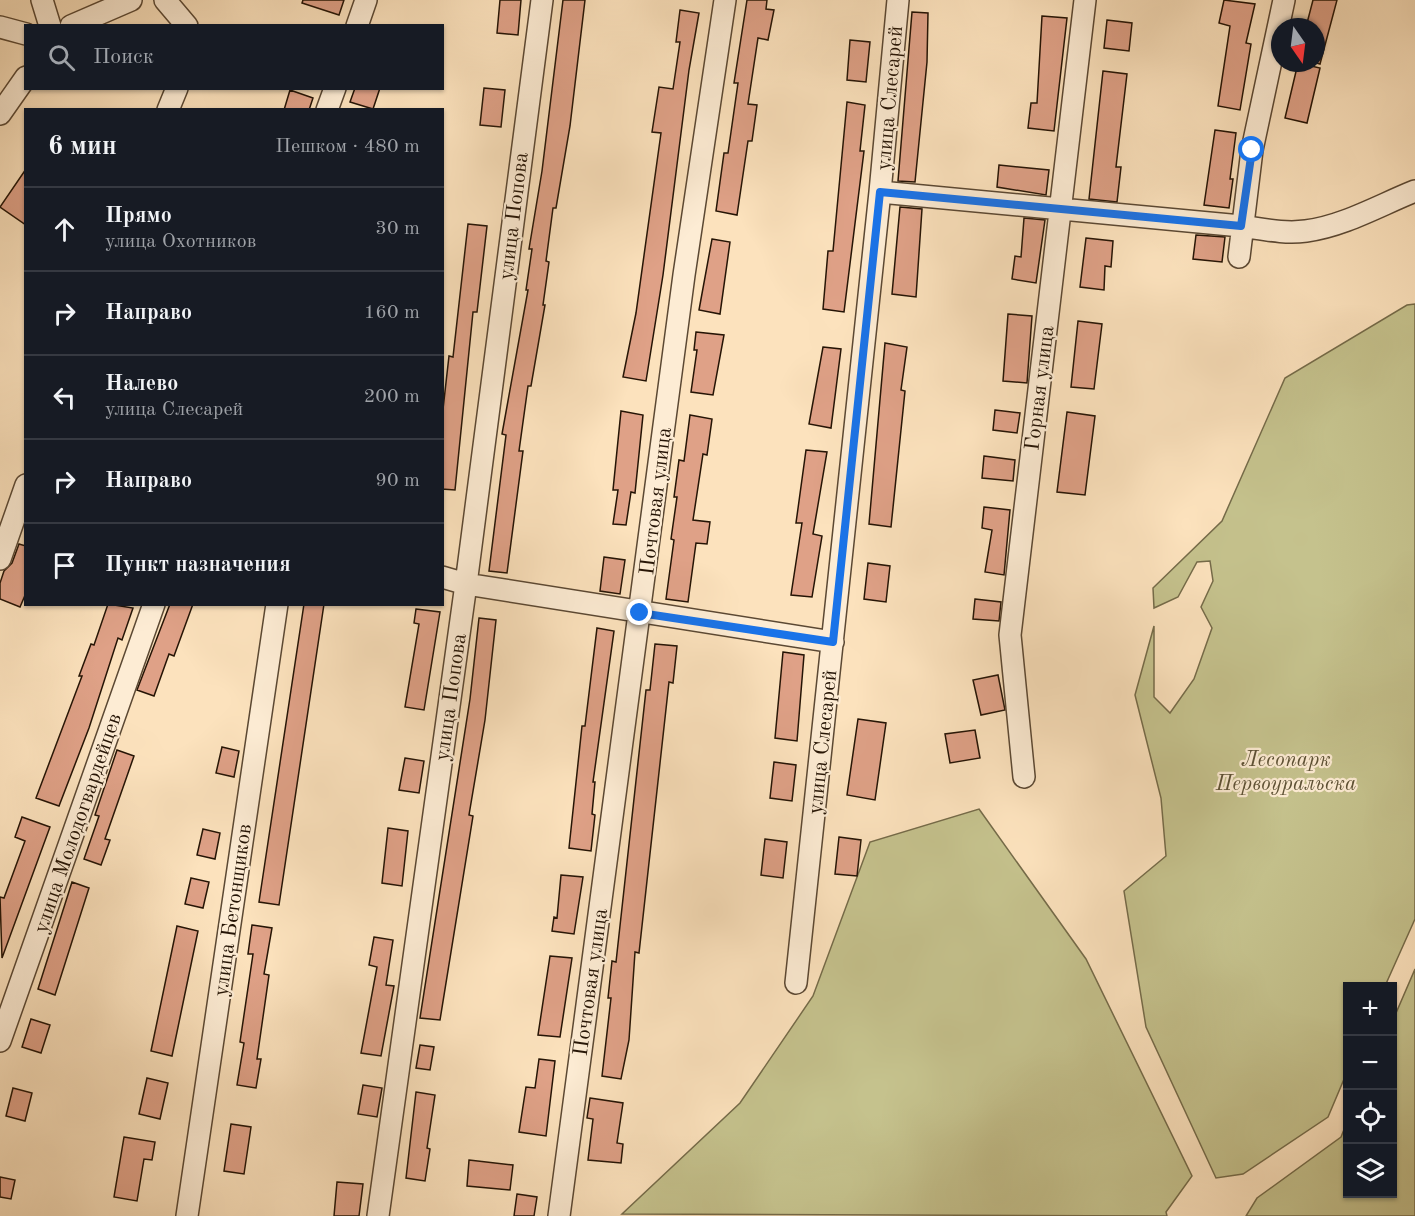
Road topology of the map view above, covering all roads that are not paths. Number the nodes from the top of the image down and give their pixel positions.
1 (42, 0) edge
2 (131, 0) edge
3 (165, 0) edge
4 (366, 0) edge
5 (542, 0) edge
6 (725, 0) edge
7 (898, 0) edge
8 (1085, 0) edge
9 (1284, 0) edge
10 (49, 24) edge
11 (77, 24) edge
12 (185, 24) edge
13 (358, 24) edge
14 (0, 27) edge
15 (24, 33) edge
16 (24, 80) edge
17 (176, 90) edge
18 (334, 90) edge
19 (169, 108) edge
20 (328, 108) edge
21 (0, 114) edge
22 (1415, 191) edge
23 (880, 192) junction
24 (1061, 208) junction
25 (1241, 226) junction
26 (1239, 257) dead end
27 (24, 491) edge
28 (0, 559) edge
29 (444, 578) edge
30 (466, 584) junction
31 (153, 606) edge
32 (277, 606) edge
33 (640, 613) junction
34 (833, 642) junction
35 (1024, 777) dead end
36 (796, 983) dead end
37 (0, 1041) edge
38 (187, 1216) edge
39 (378, 1216) edge
40 (558, 1216) edge

1 - 10 street
2 - 11 street
3 - 12 street
4 - 13 street
5 - 30 street, улица Попова
6 - 33 street, Почтовая улица
7 - 23 street, улица Слесарей
8 - 24 street, Горная улица
9 - 25 street
14 - 15 street
16 - 21 street
17 - 19 street
18 - 20 street
22 - 25 street
23 - 24 street
23 - 34 street, улица Слесарей
24 - 25 street
24 - 35 street, Горная улица
25 - 26 street
27 - 28 street
29 - 30 street
30 - 33 street
30 - 39 street, улица Попова
31 - 37 street, улица Молодогвардейцев
32 - 38 street, улица Бетонщиков
33 - 34 street
33 - 40 street, Почтовая улица
34 - 36 street, улица Слесарей

